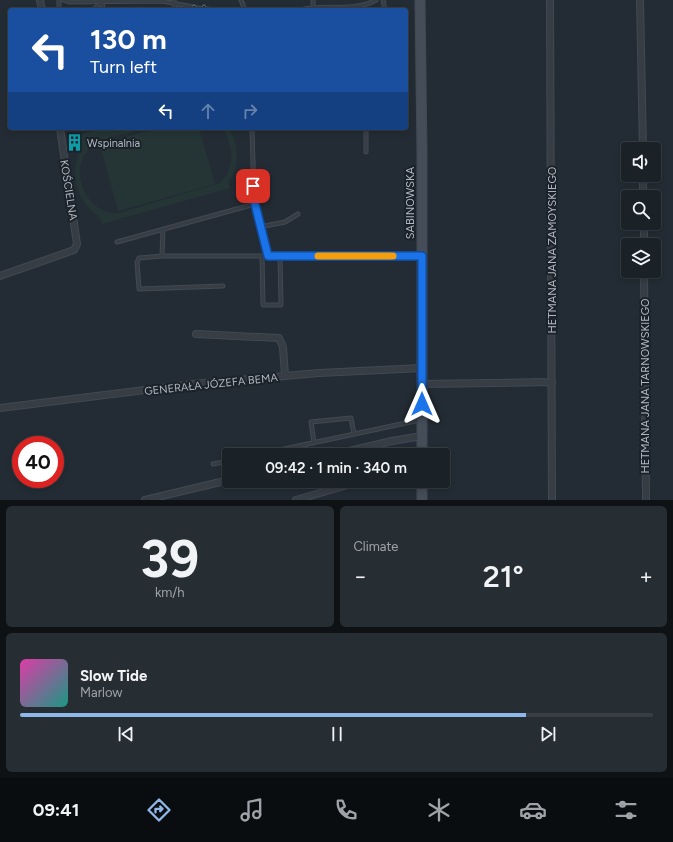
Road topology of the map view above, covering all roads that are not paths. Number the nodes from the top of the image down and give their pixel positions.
1 (63, 0) edge
2 (313, 0) edge
3 (376, 0) edge
4 (420, 0) edge
5 (550, 0) edge
6 (640, 0) edge
7 (102, 2) junction
8 (174, 2) edge
9 (313, 7) junction
10 (95, 8) edge
11 (103, 8) edge
12 (206, 8) edge
13 (309, 8) edge
14 (60, 130) edge
15 (252, 130) edge
16 (366, 130) edge
17 (643, 142) edge
18 (366, 152) dead end
19 (255, 204) junction
20 (298, 214) dead end
21 (260, 226) junction
22 (162, 229) junction
23 (117, 242) dead end
24 (162, 256) junction
25 (262, 256) junction
26 (268, 256) junction
27 (280, 256) junction
28 (422, 256) junction
29 (0, 276) edge
30 (644, 278) edge
31 (223, 286) dead end
32 (196, 334) dead end
33 (422, 368) junction
34 (284, 376) junction
35 (552, 382) junction
36 (422, 384) junction
37 (0, 408) edge
38 (422, 420) junction
39 (354, 434) junction
40 (422, 436) junction
41 (314, 443) junction
42 (290, 448) edge
43 (362, 448) edge
44 (422, 448) edge
45 (222, 462) edge
46 (213, 464) dead end
47 (222, 482) edge
48 (337, 488) edge
49 (422, 488) edge
50 (145, 500) edge
51 (296, 500) edge
52 (422, 500) edge
53 (552, 500) edge
54 (646, 500) edge

1 - 7 lane
2 - 9 lane
3 - 9 lane
4 - 28 street, SABINOWSKA
5 - 35 street, HETMANA JANA ZAMOYSKIEGO
6 - 17 street
7 - 8 lane
7 - 10 lane
7 - 11 lane
8 - 12 lane
9 - 13 lane
14 - 29 street, KOŚCIELNA
15 - 19 lane
16 - 18 lane
19 - 21 lane
19 - 22 lane
20 - 21 lane
21 - 26 lane
22 - 23 lane
22 - 24 lane
24 - 25 lane
24 - 31 lane
25 - 26 lane
25 - 27 lane
26 - 27 lane
27 - 28 lane
28 - 33 street, SABINOWSKA
30 - 54 street, HETMANA JANA TARNOWSKIEGO
32 - 34 street
33 - 34 street, GENERAŁA JÓZEFA BEMA
33 - 36 street, SABINOWSKA
34 - 37 street, GENERAŁA JÓZEFA BEMA
35 - 36 street
35 - 53 street, HETMANA JANA ZAMOYSKIEGO
36 - 38 street, SABINOWSKA
38 - 39 lane
38 - 40 street, SABINOWSKA
39 - 41 lane
39 - 41 lane
40 - 43 street
40 - 44 street, SABINOWSKA
41 - 42 lane
45 - 46 lane
47 - 50 street
48 - 51 street
49 - 52 street

